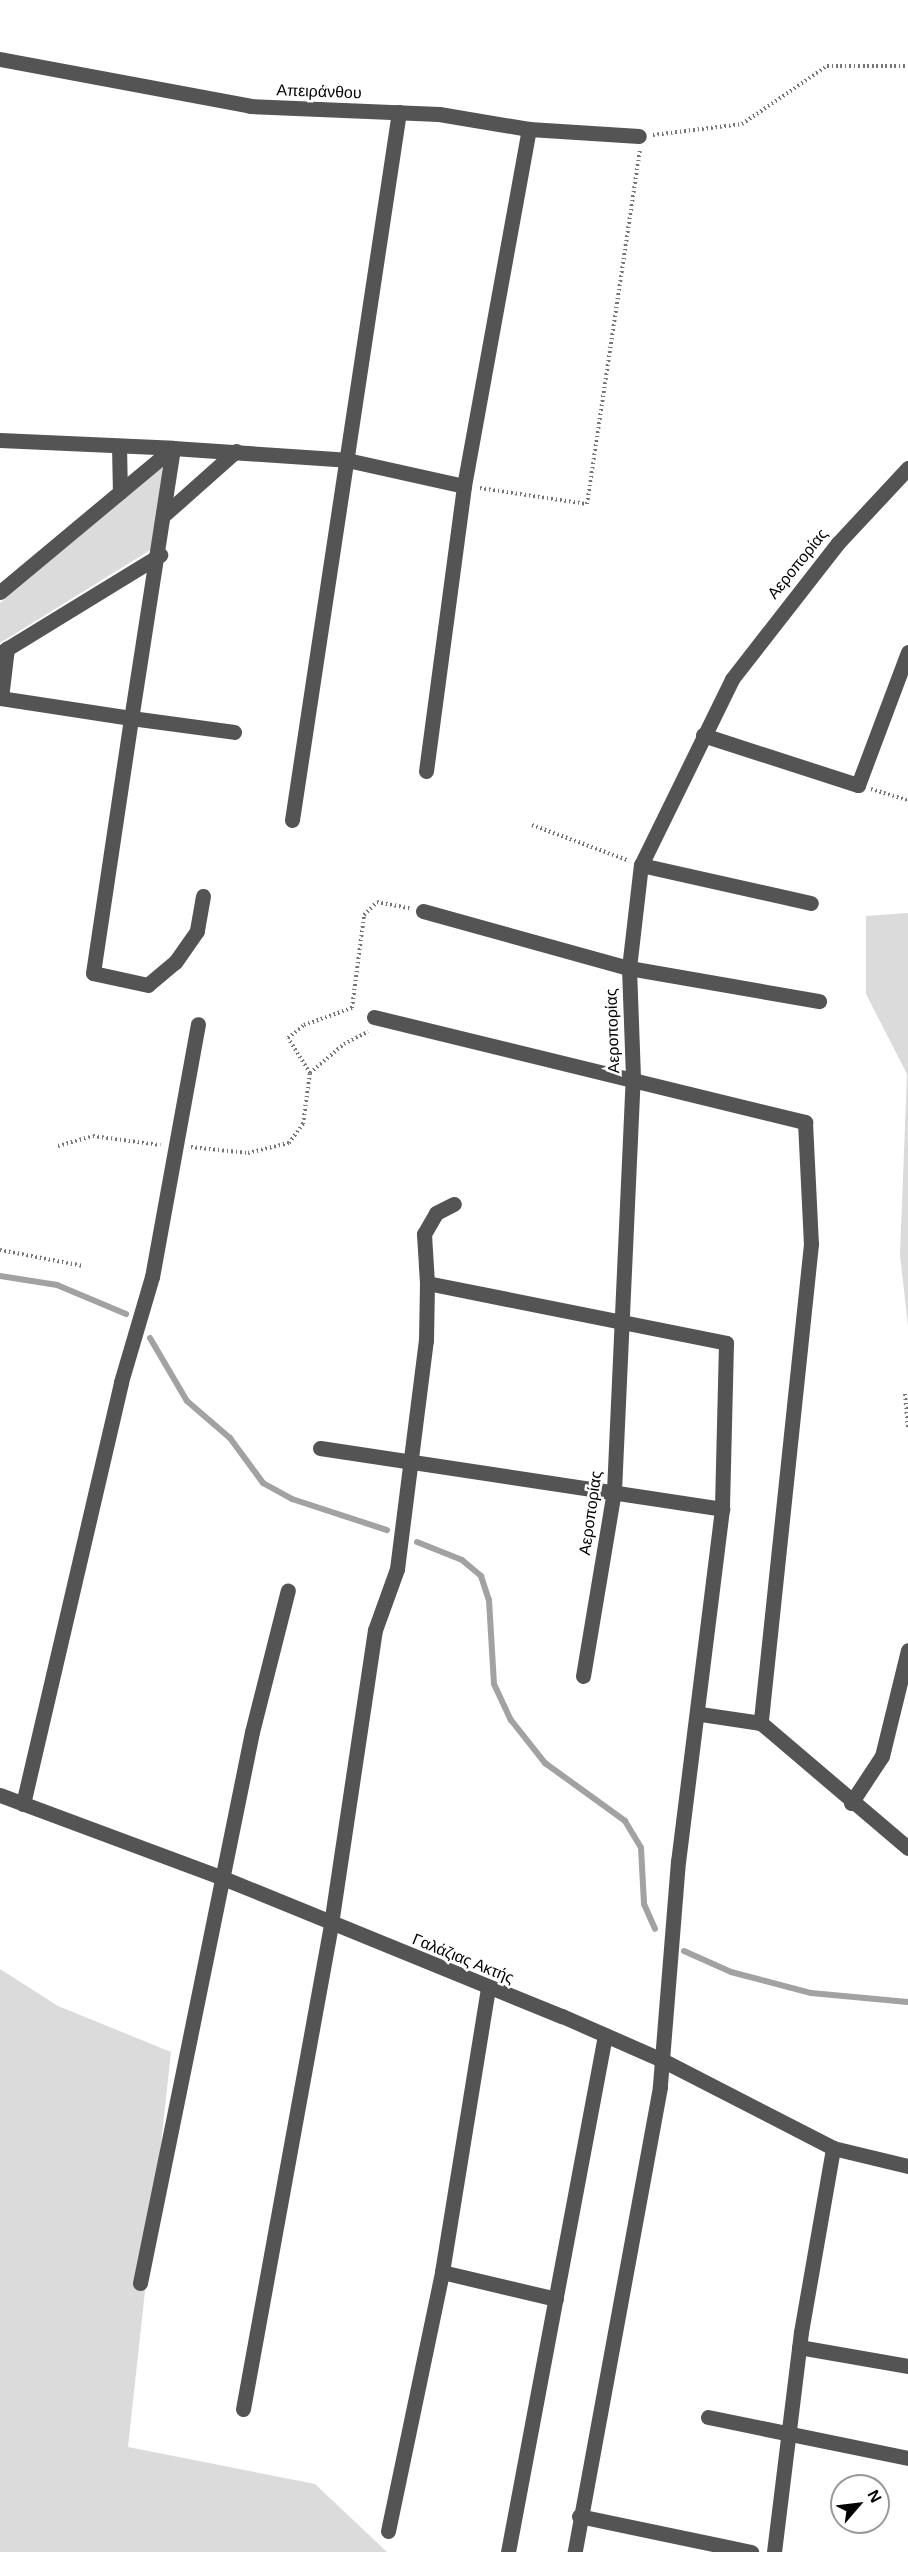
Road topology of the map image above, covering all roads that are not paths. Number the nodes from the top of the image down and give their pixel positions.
1 (0, 58) edge
2 (399, 111) junction
3 (529, 129) junction
4 (639, 136) road end
5 (0, 440) edge
6 (119, 446) junction
7 (173, 448) junction
8 (236, 451) junction
9 (347, 460) junction
10 (908, 468) edge
11 (464, 486) junction
12 (120, 492) junction
13 (165, 514) junction
14 (160, 555) junction
15 (0, 592) edge
16 (4, 651) edge
17 (908, 652) edge
18 (1, 698) edge
19 (131, 717) junction
20 (234, 732) dead end
21 (703, 735) junction
22 (426, 771) dead end
23 (292, 820) dead end
24 (641, 865) junction
25 (203, 896) dead end
26 (811, 903) dead end
27 (423, 911) road end
28 (629, 968) junction
29 (819, 1001) dead end
30 (374, 1017) dead end
31 (198, 1024) dead end
32 (633, 1077) junction
33 (454, 1204) dead end
34 (427, 1283) junction
35 (625, 1321) junction
36 (320, 1448) dead end
37 (412, 1466) junction
38 (614, 1491) junction
39 (722, 1509) junction
40 (288, 1590) dead end
41 (908, 1650) edge
42 (583, 1676) dead end
43 (700, 1714) junction
44 (760, 1724) junction
45 (0, 1795) edge
46 (851, 1803) junction
47 (22, 1804) junction
48 (908, 1848) edge
49 (223, 1878) junction
50 (331, 1924) junction
51 (488, 1989) junction
52 (605, 2035) junction
53 (662, 2060) junction
54 (832, 2148) junction
55 (908, 2166) edge
56 (442, 2272) junction
57 (140, 2283) dead end
58 (556, 2299) junction
59 (800, 2346) junction
60 (908, 2366) edge
61 (243, 2409) dead end
62 (708, 2417) dead end
63 (789, 2435) junction
64 (908, 2458) edge
65 (579, 2516) junction
66 (388, 2531) dead end
67 (508, 2552) edge
68 (575, 2552) edge
69 (751, 2552) edge
70 (774, 2552) edge

1 - 2 street, Απειράνθου
2 - 3 street, Απειράνθου
2 - 9 street
3 - 4 street, Απειράνθου
3 - 11 street
5 - 6 street
6 - 7 street
6 - 12 street
7 - 8 street
7 - 12 street
7 - 13 street
8 - 9 street
8 - 13 street
9 - 11 street
9 - 23 street
10 - 21 street, Αεροπορίας
11 - 22 street
12 - 15 street
13 - 14 street
14 - 16 street
14 - 19 street
16 - 18 street
17 - 21 street
18 - 19 street
19 - 20 street
19 - 25 street
21 - 24 street, Αεροπορίας
24 - 26 street
24 - 28 street, Αεροπορίας
27 - 28 street
28 - 29 street
28 - 32 street, Αεροπορίας
30 - 32 street
31 - 47 street
32 - 35 street, Αεροπορίας
32 - 44 street
33 - 34 street
34 - 35 street
34 - 37 street
35 - 38 street, Αεροπορίας
35 - 39 street
36 - 37 street
37 - 38 street
37 - 50 street
38 - 39 street
38 - 42 street, Αεροπορίας
39 - 43 street
40 - 49 street
41 - 46 street
43 - 44 street
43 - 53 street
44 - 46 street
45 - 47 street, Γαλάζιας Ακτής
46 - 48 street
47 - 49 street, Γαλάζιας Ακτής
49 - 50 street, Γαλάζιας Ακτής
49 - 57 street
50 - 51 street, Γαλάζιας Ακτής
50 - 61 street
51 - 52 street, Γαλάζιας Ακτής
51 - 56 street
52 - 53 street, Γαλάζιας Ακτής
52 - 58 street
53 - 54 street, Γαλάζιας Ακτής
53 - 65 street
54 - 55 street, Γαλάζιας Ακτής
54 - 59 street
56 - 58 street
56 - 66 street
58 - 67 street
59 - 60 street
59 - 63 street
62 - 63 street
63 - 64 street
63 - 70 street
65 - 68 street
65 - 69 street

